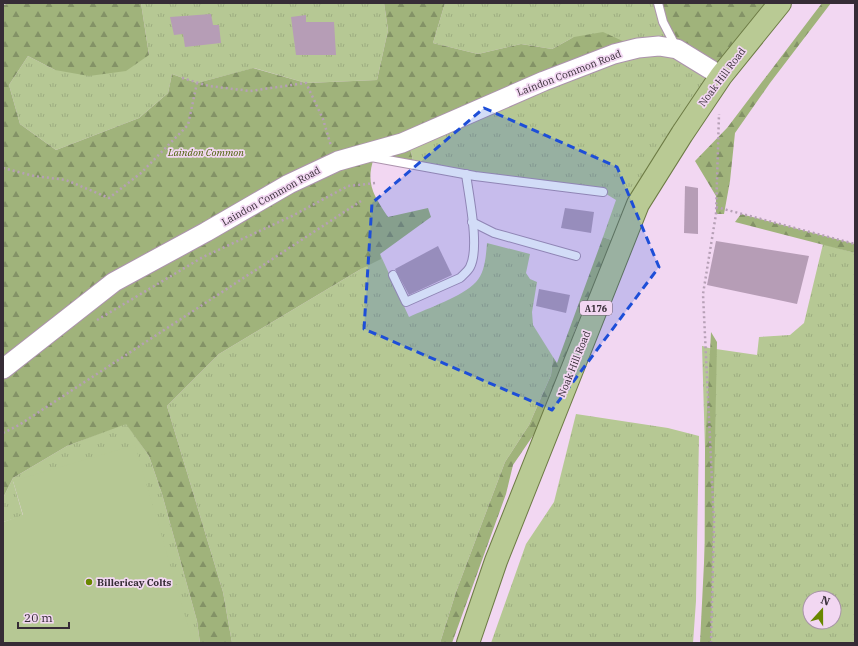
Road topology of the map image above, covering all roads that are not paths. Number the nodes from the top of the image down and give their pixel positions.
1 (658, 3) edge
2 (780, 3) edge
3 (677, 49) junction
4 (721, 76) junction
5 (362, 155) junction
6 (466, 174) junction
7 (603, 192) dead end
8 (472, 222) junction
9 (576, 256) dead end
10 (393, 275) dead end
11 (3, 369) edge
12 (468, 643) edge

1 - 3 lane
2 - 4 main road, Noak Hill Road / A176
3 - 4 street, Laindon Common Road
3 - 5 street, Laindon Common Road
4 - 12 main road, Noak Hill Road / A176
5 - 6 lane
5 - 11 street, Laindon Common Road
6 - 7 lane
6 - 8 lane
8 - 9 lane
8 - 10 lane

